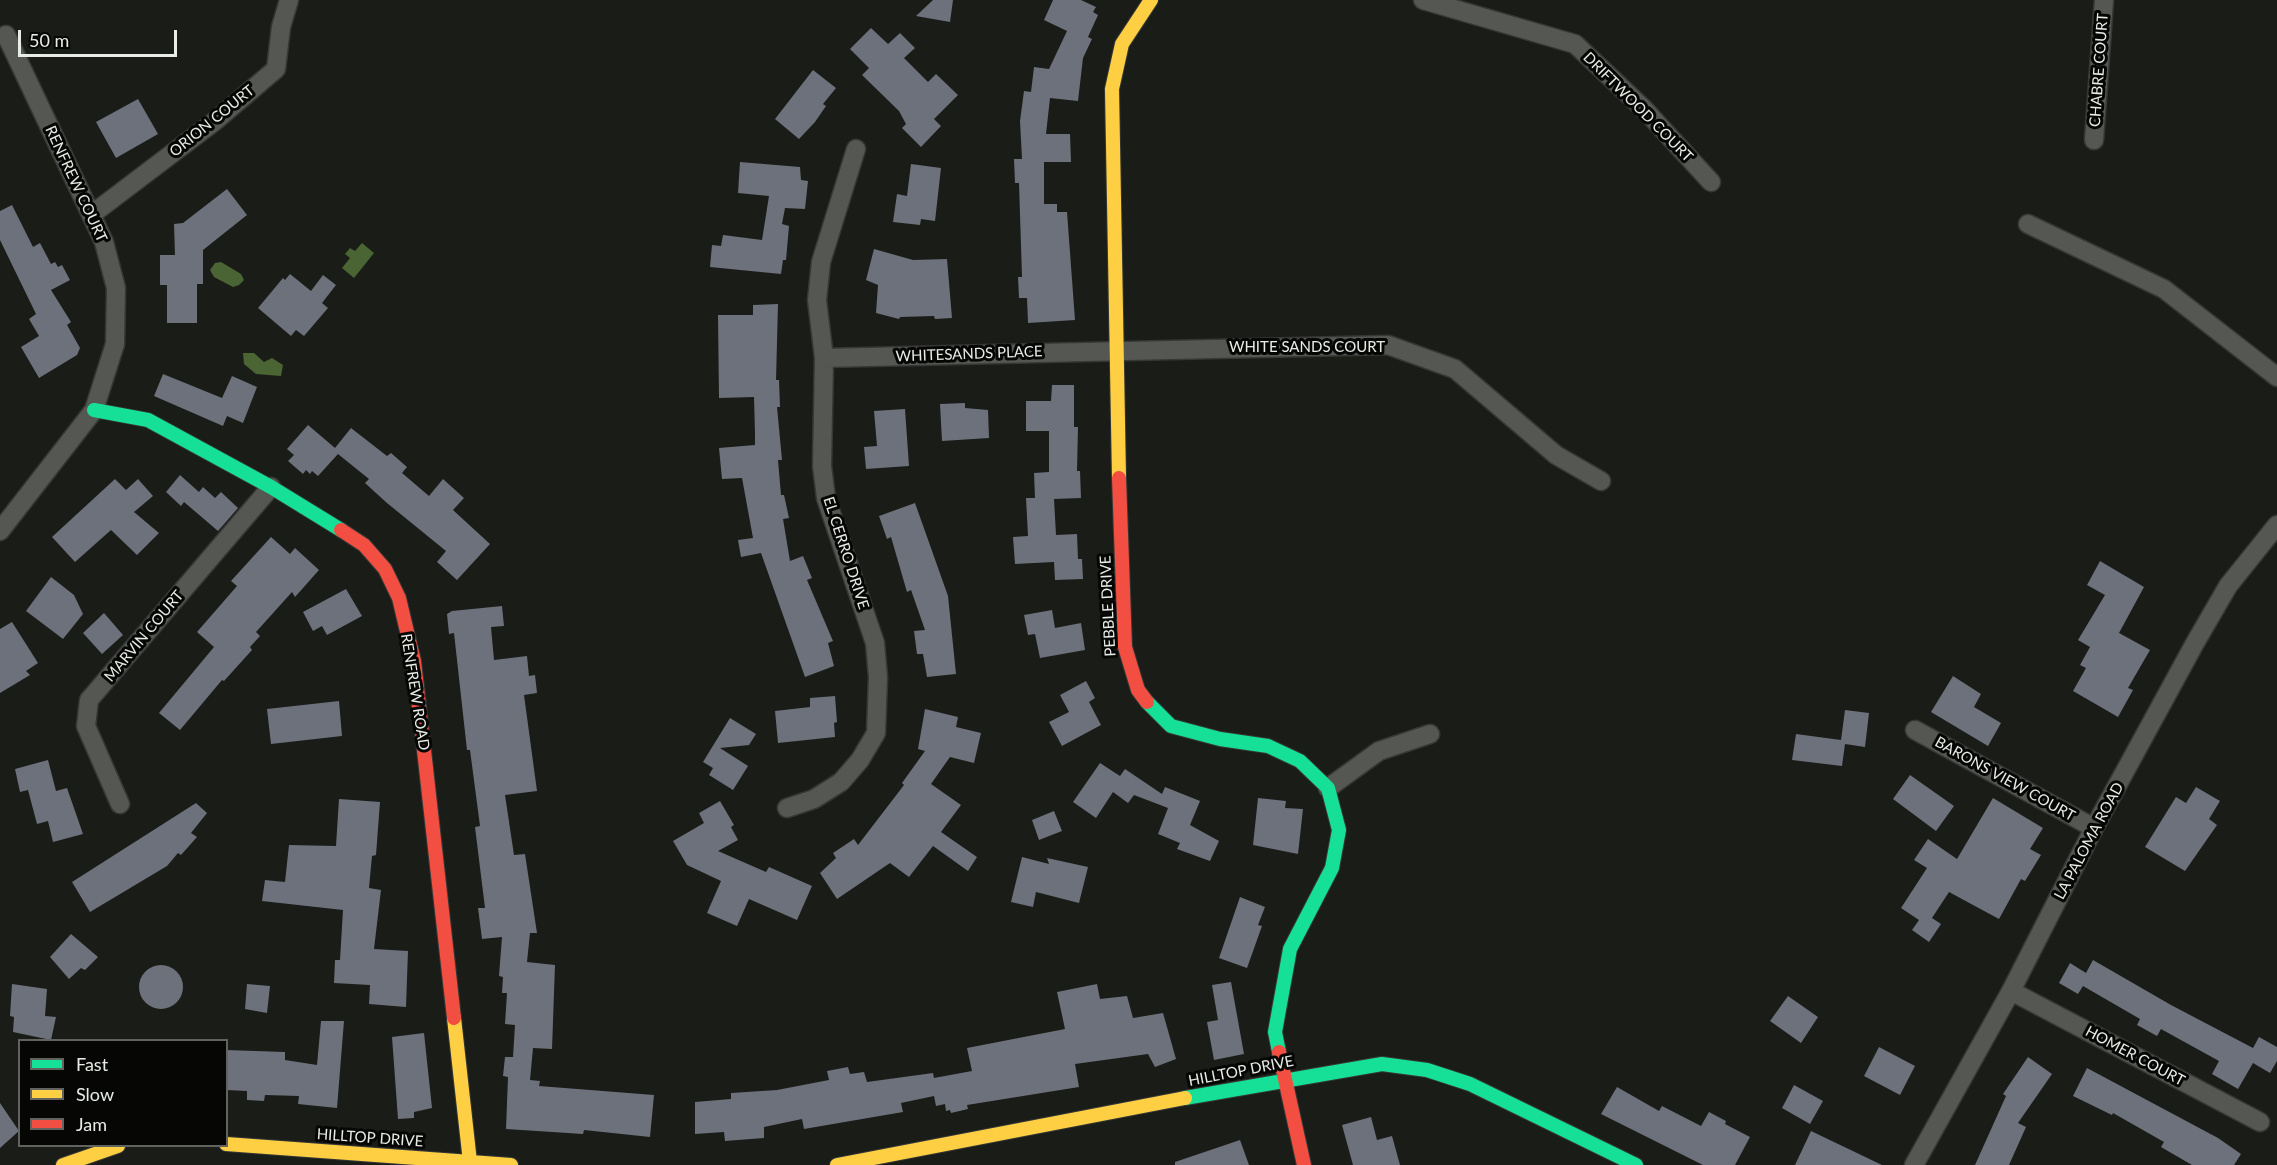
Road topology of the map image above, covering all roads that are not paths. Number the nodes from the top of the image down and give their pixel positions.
1 (289, 0) edge
2 (1151, 0) edge
3 (1423, 0) edge
4 (2104, 0) edge
5 (6, 35) dead end
6 (2094, 140) dead end
7 (856, 149) dead end
8 (1711, 182) dead end
9 (91, 214) junction
10 (2028, 224) dead end
11 (1115, 349) junction
12 (824, 358) junction
13 (2277, 377) edge
14 (94, 410) junction
15 (1601, 481) dead end
16 (271, 487) junction
17 (2277, 525) edge
18 (0, 531) edge
19 (1915, 730) dead end
20 (1430, 734) dead end
21 (1328, 788) junction
22 (120, 804) dead end
23 (787, 808) dead end
24 (2094, 828) junction
25 (2011, 991) junction
26 (1286, 1079) junction
27 (2260, 1122) dead end
28 (228, 1144) edge
29 (114, 1147) edge
30 (470, 1162) junction
31 (63, 1165) edge
32 (511, 1165) edge
33 (837, 1165) edge
34 (1304, 1165) edge
35 (1636, 1165) edge
36 (1914, 1165) edge

1 - 9 street, ORION COURT
2 - 11 street, PEBBLE DRIVE
3 - 8 street, DRIFTWOOD COURT
4 - 6 street, CHABRE COURT
5 - 9 street, RENFREW COURT
7 - 12 street, EL CERRO DRIVE
9 - 14 street, RENFREW COURT
10 - 13 street
11 - 12 street, WHITESANDS PLACE
11 - 15 street, WHITE SANDS COURT
11 - 21 street, PEBBLE DRIVE
12 - 23 street, EL CERRO DRIVE
14 - 16 street, RENFREW ROAD
14 - 18 street
16 - 22 street, MARVIN COURT
16 - 30 street, RENFREW ROAD
17 - 24 street, LA PALOMA ROAD
19 - 24 street, BARONS VIEW COURT
20 - 21 street
21 - 26 street
24 - 25 street, LA PALOMA ROAD
25 - 27 street, HOMER COURT
25 - 36 street, LA PALOMA ROAD
26 - 33 street, HILLTOP DRIVE
26 - 34 street
26 - 35 street, HILLTOP DRIVE
28 - 30 street, HILLTOP DRIVE
29 - 31 street
30 - 32 street, HILLTOP DRIVE

